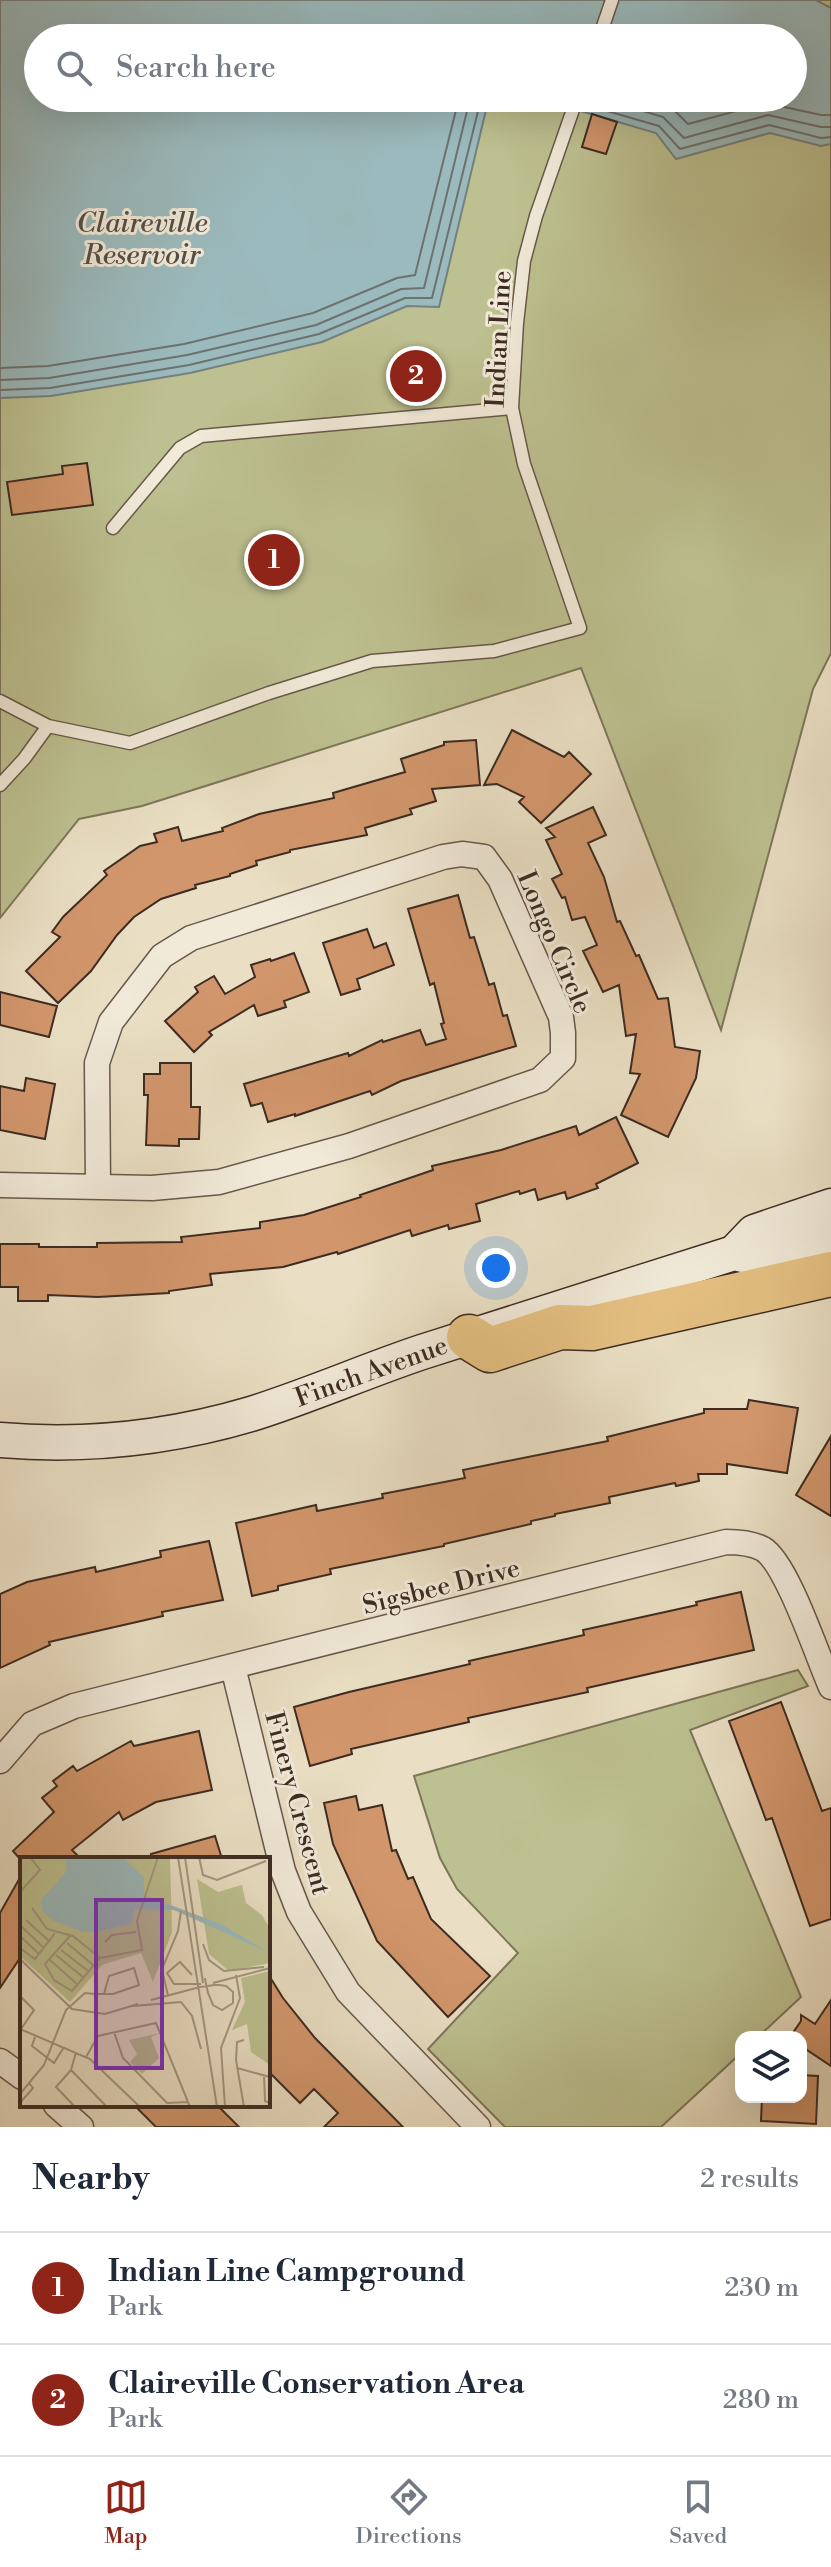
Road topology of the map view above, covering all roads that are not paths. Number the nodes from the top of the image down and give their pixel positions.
1 (612, 0) edge
2 (604, 24) edge
3 (572, 112) edge
4 (512, 408) junction
5 (113, 528) dead end
6 (0, 701) edge
7 (48, 726) junction
8 (0, 785) edge
9 (0, 1185) edge
10 (98, 1187) junction
11 (822, 1235) edge
12 (469, 1337) junction
13 (0, 1440) edge
14 (233, 1667) junction
15 (831, 1687) edge
16 (0, 1761) edge
17 (0, 2061) edge
18 (20, 2076) edge
19 (58, 2107) edge
20 (81, 2127) edge
21 (478, 2127) edge

1 - 2 lane
3 - 4 lane, Indian Line
4 - 5 lane
4 - 7 lane, Indian Line
6 - 7 lane
7 - 8 lane
9 - 10 street, Longo Circle
10 - 10 street, Longo Circle
11 - 12 main road, Finch Avenue
11 - 12 highway
12 - 13 main road, Finch Avenue
14 - 15 street, Sigsbee Drive
14 - 16 street, Sigsbee Drive
14 - 21 street, Finery Crescent
17 - 18 street
19 - 20 street

